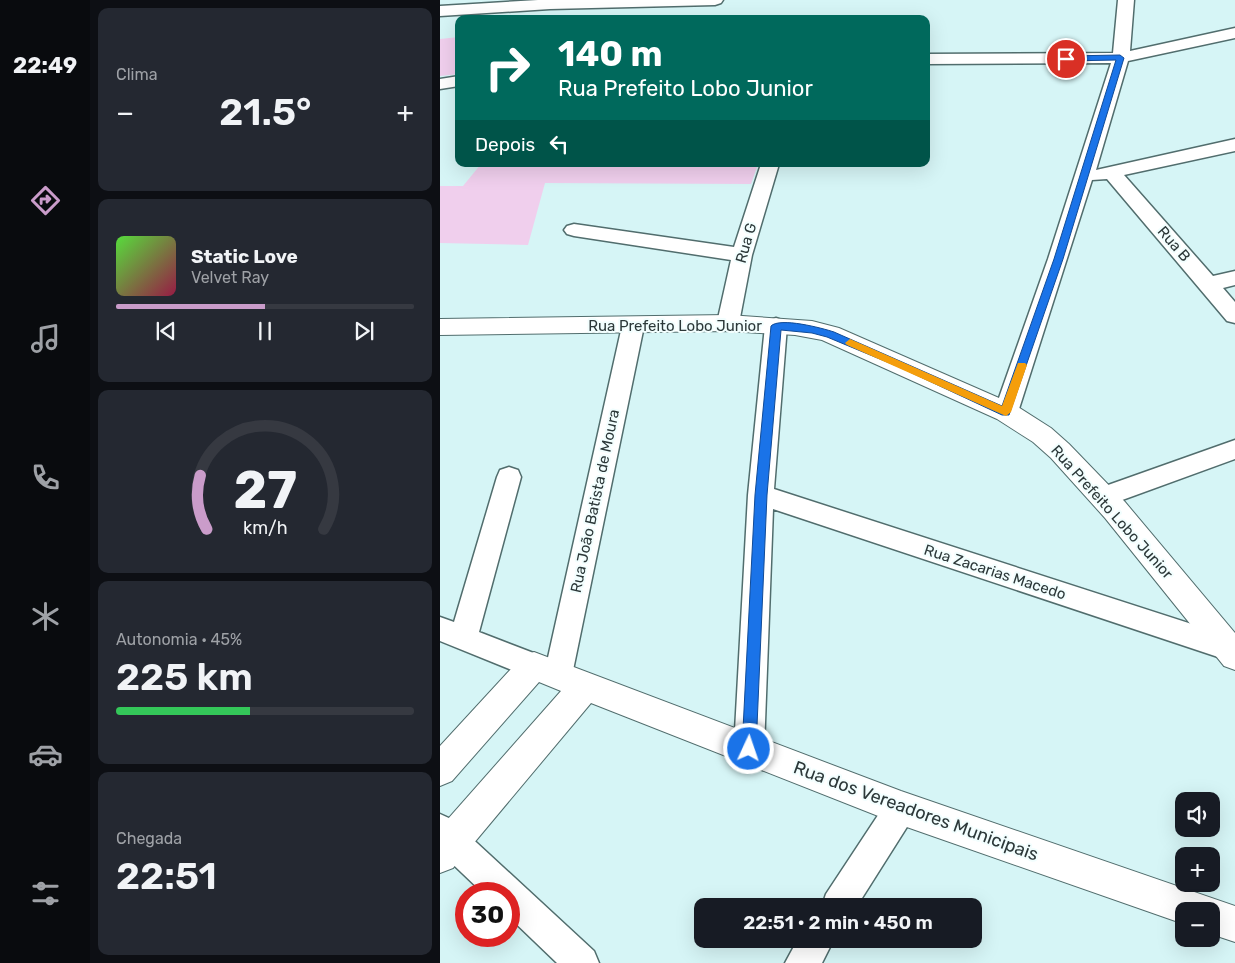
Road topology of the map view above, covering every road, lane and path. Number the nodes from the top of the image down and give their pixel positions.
1 (715, 0) edge
2 (1126, 0) edge
3 (440, 11) edge
4 (1235, 33) edge
5 (1120, 58) junction
6 (930, 59) edge
7 (455, 82) edge
8 (440, 84) edge
9 (1235, 145) edge
10 (769, 167) edge
11 (1112, 172) junction
12 (1082, 178) junction
13 (574, 230) dead end
14 (742, 255) junction
15 (1235, 278) edge
16 (1209, 284) junction
17 (1235, 316) edge
18 (728, 324) junction
19 (633, 326) junction
20 (776, 326) junction
21 (440, 327) edge
22 (1006, 412) junction
23 (1235, 449) edge
24 (509, 477) dead end
25 (761, 495) junction
26 (1103, 498) junction
27 (451, 633) edge
28 (1232, 652) edge
29 (559, 676) junction
30 (749, 749) junction
31 (440, 770) edge
32 (901, 808) junction
33 (444, 842) edge
34 (494, 882) edge
35 (843, 898) edge
36 (1175, 903) edge
37 (520, 904) edge
38 (1220, 919) edge
39 (1235, 924) edge
40 (811, 948) edge
41 (582, 963) edge
42 (802, 963) edge

1 - 3 street
2 - 5 street
4 - 5 street
5 - 6 street
5 - 12 street
7 - 8 street
9 - 11 street
10 - 14 street, Rua G
11 - 12 street
11 - 16 street, Rua B
12 - 22 street
13 - 14 street
14 - 18 street, Rua G
15 - 16 street
16 - 17 street, Rua B
18 - 19 main road, Rua Prefeito Lobo Junior
18 - 20 main road, Rua Prefeito Lobo Junior
19 - 21 main road, Rua Prefeito Lobo Junior
19 - 29 street, Rua João Batista de Moura
20 - 22 main road, Rua Prefeito Lobo Junior
20 - 25 street
22 - 26 main road, Rua Prefeito Lobo Junior
23 - 26 street
24 - 27 street
25 - 28 street, Rua Zacarias Macedo
25 - 30 street
26 - 28 main road, Rua Prefeito Lobo Junior
27 - 29 street, Rua dos Vereadores Municipais
29 - 30 main road, Rua dos Vereadores Municipais
29 - 31 main road
29 - 33 main road
30 - 32 main road, Rua dos Vereadores Municipais
32 - 35 street
32 - 36 main road, Rua dos Vereadores Municipais
33 - 34 street
37 - 41 street
38 - 39 main road
40 - 42 street

